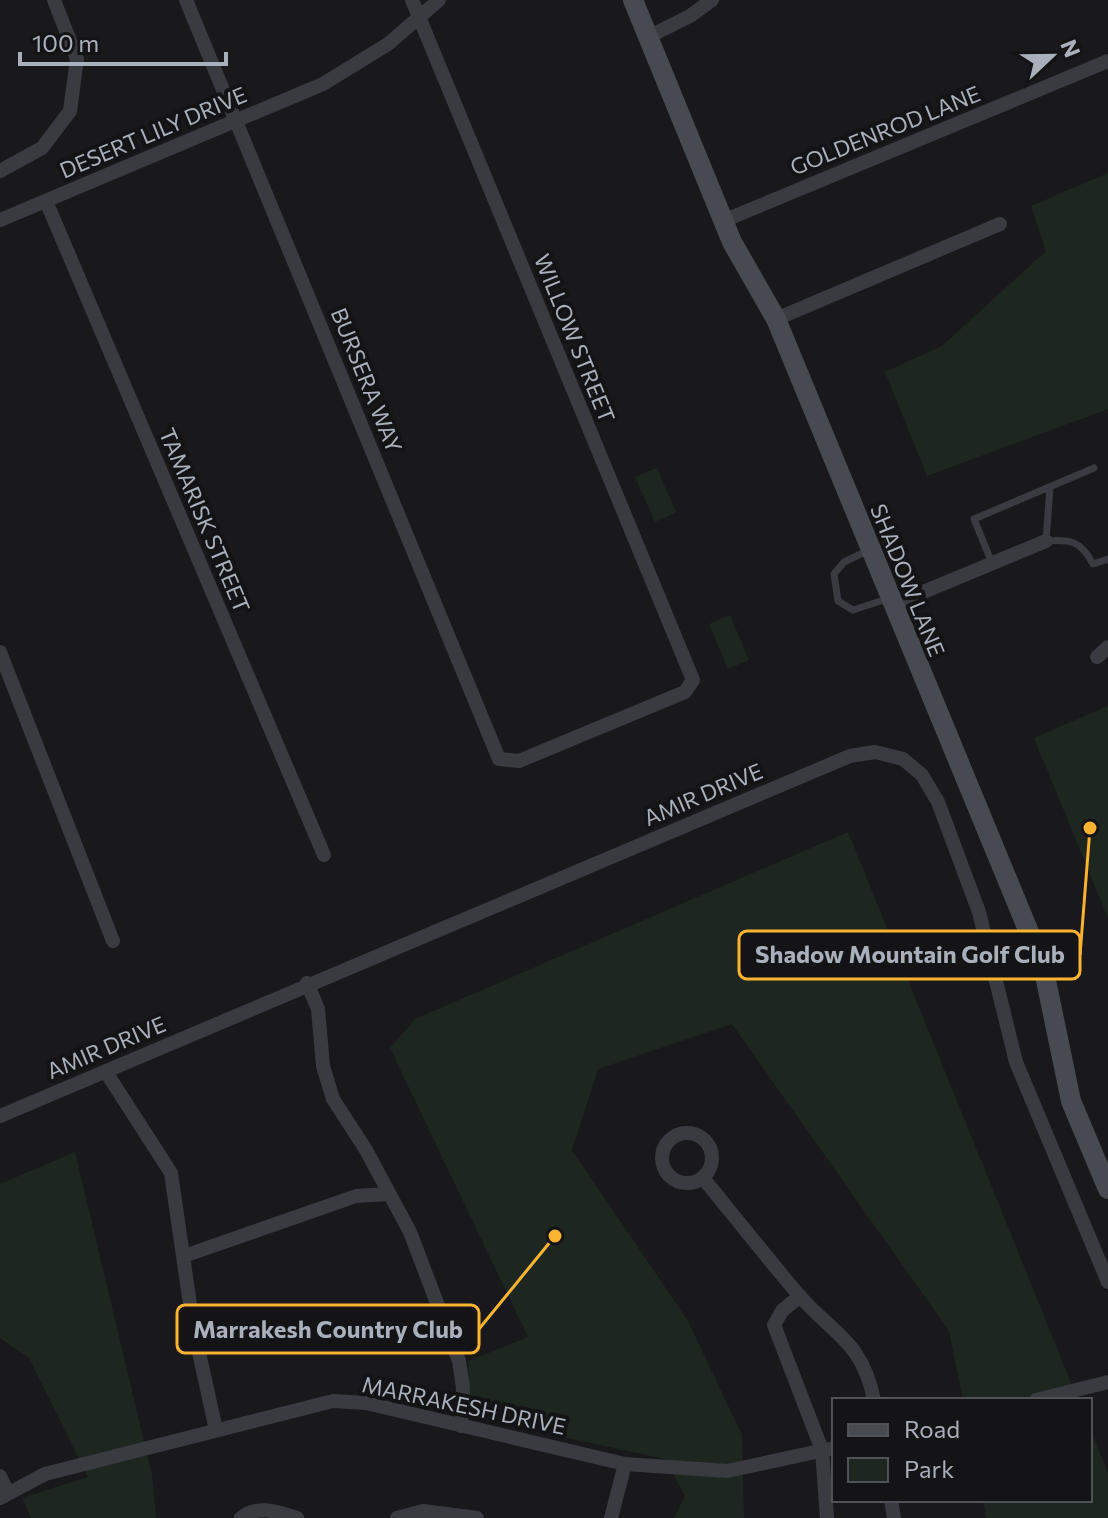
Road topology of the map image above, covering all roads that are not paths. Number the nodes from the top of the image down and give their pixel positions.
1 (54, 0) edge
2 (186, 0) edge
3 (412, 0) edge
4 (439, 0) edge
5 (633, 0) edge
6 (712, 0) edge
7 (420, 19) junction
8 (648, 37) junction
9 (1108, 61) edge
10 (235, 120) junction
11 (0, 171) edge
12 (46, 201) junction
13 (0, 220) edge
14 (723, 221) junction
15 (1000, 224) dead end
16 (776, 319) junction
17 (1094, 468) dead end
18 (1050, 487) junction
19 (1046, 541) junction
20 (870, 550) junction
21 (1108, 559) edge
22 (992, 563) junction
23 (891, 602) junction
24 (0, 652) edge
25 (519, 761) joint
26 (324, 855) dead end
27 (113, 941) dead end
28 (307, 983) junction
29 (106, 1072) junction
30 (0, 1116) edge
31 (703, 1178) dead end
32 (1108, 1189) edge
33 (389, 1194) junction
34 (184, 1256) junction
35 (1108, 1282) edge
36 (800, 1296) junction
37 (1108, 1382) edge
38 (874, 1398) edge
39 (1044, 1398) edge
40 (461, 1426) junction
41 (216, 1430) junction
42 (828, 1449) edge
43 (625, 1464) junction
44 (0, 1476) edge
45 (4, 1496) edge
46 (241, 1518) edge
47 (297, 1518) edge
48 (397, 1518) edge
49 (477, 1518) edge
50 (611, 1518) edge
51 (827, 1518) edge

1 - 11 street
2 - 10 street, BURSERA WAY
3 - 7 street, WILLOW STREET
4 - 7 street, DESERT LILY DRIVE
5 - 8 street, SHADOW LANE
6 - 8 street
7 - 10 street, DESERT LILY DRIVE
7 - 25 street, WILLOW STREET
8 - 14 street, SHADOW LANE
9 - 14 street, GOLDENROD LANE
10 - 12 street, DESERT LILY DRIVE
10 - 25 street, BURSERA WAY
12 - 13 street, DESERT LILY DRIVE
12 - 26 street, TAMARISK STREET
14 - 16 street, SHADOW LANE
15 - 16 street
16 - 20 street, SHADOW LANE
17 - 18 lane
18 - 19 lane
18 - 22 lane
19 - 21 lane
19 - 22 street
20 - 23 street, SHADOW LANE
20 - 23 lane
22 - 23 street
23 - 32 street, SHADOW LANE
24 - 27 street
28 - 29 street, AMIR DRIVE
28 - 33 street
28 - 35 street, AMIR DRIVE
29 - 30 street, AMIR DRIVE
29 - 34 street
31 - 36 street
33 - 34 street
33 - 40 street
34 - 41 street
36 - 38 street
36 - 42 street
37 - 39 street
40 - 41 street, MARRAKESH DRIVE
40 - 43 street, MARRAKESH DRIVE
41 - 45 street, MARRAKESH DRIVE
42 - 43 street, MARRAKESH DRIVE
42 - 51 street
43 - 50 street
44 - 45 street
46 - 47 street
48 - 49 street

